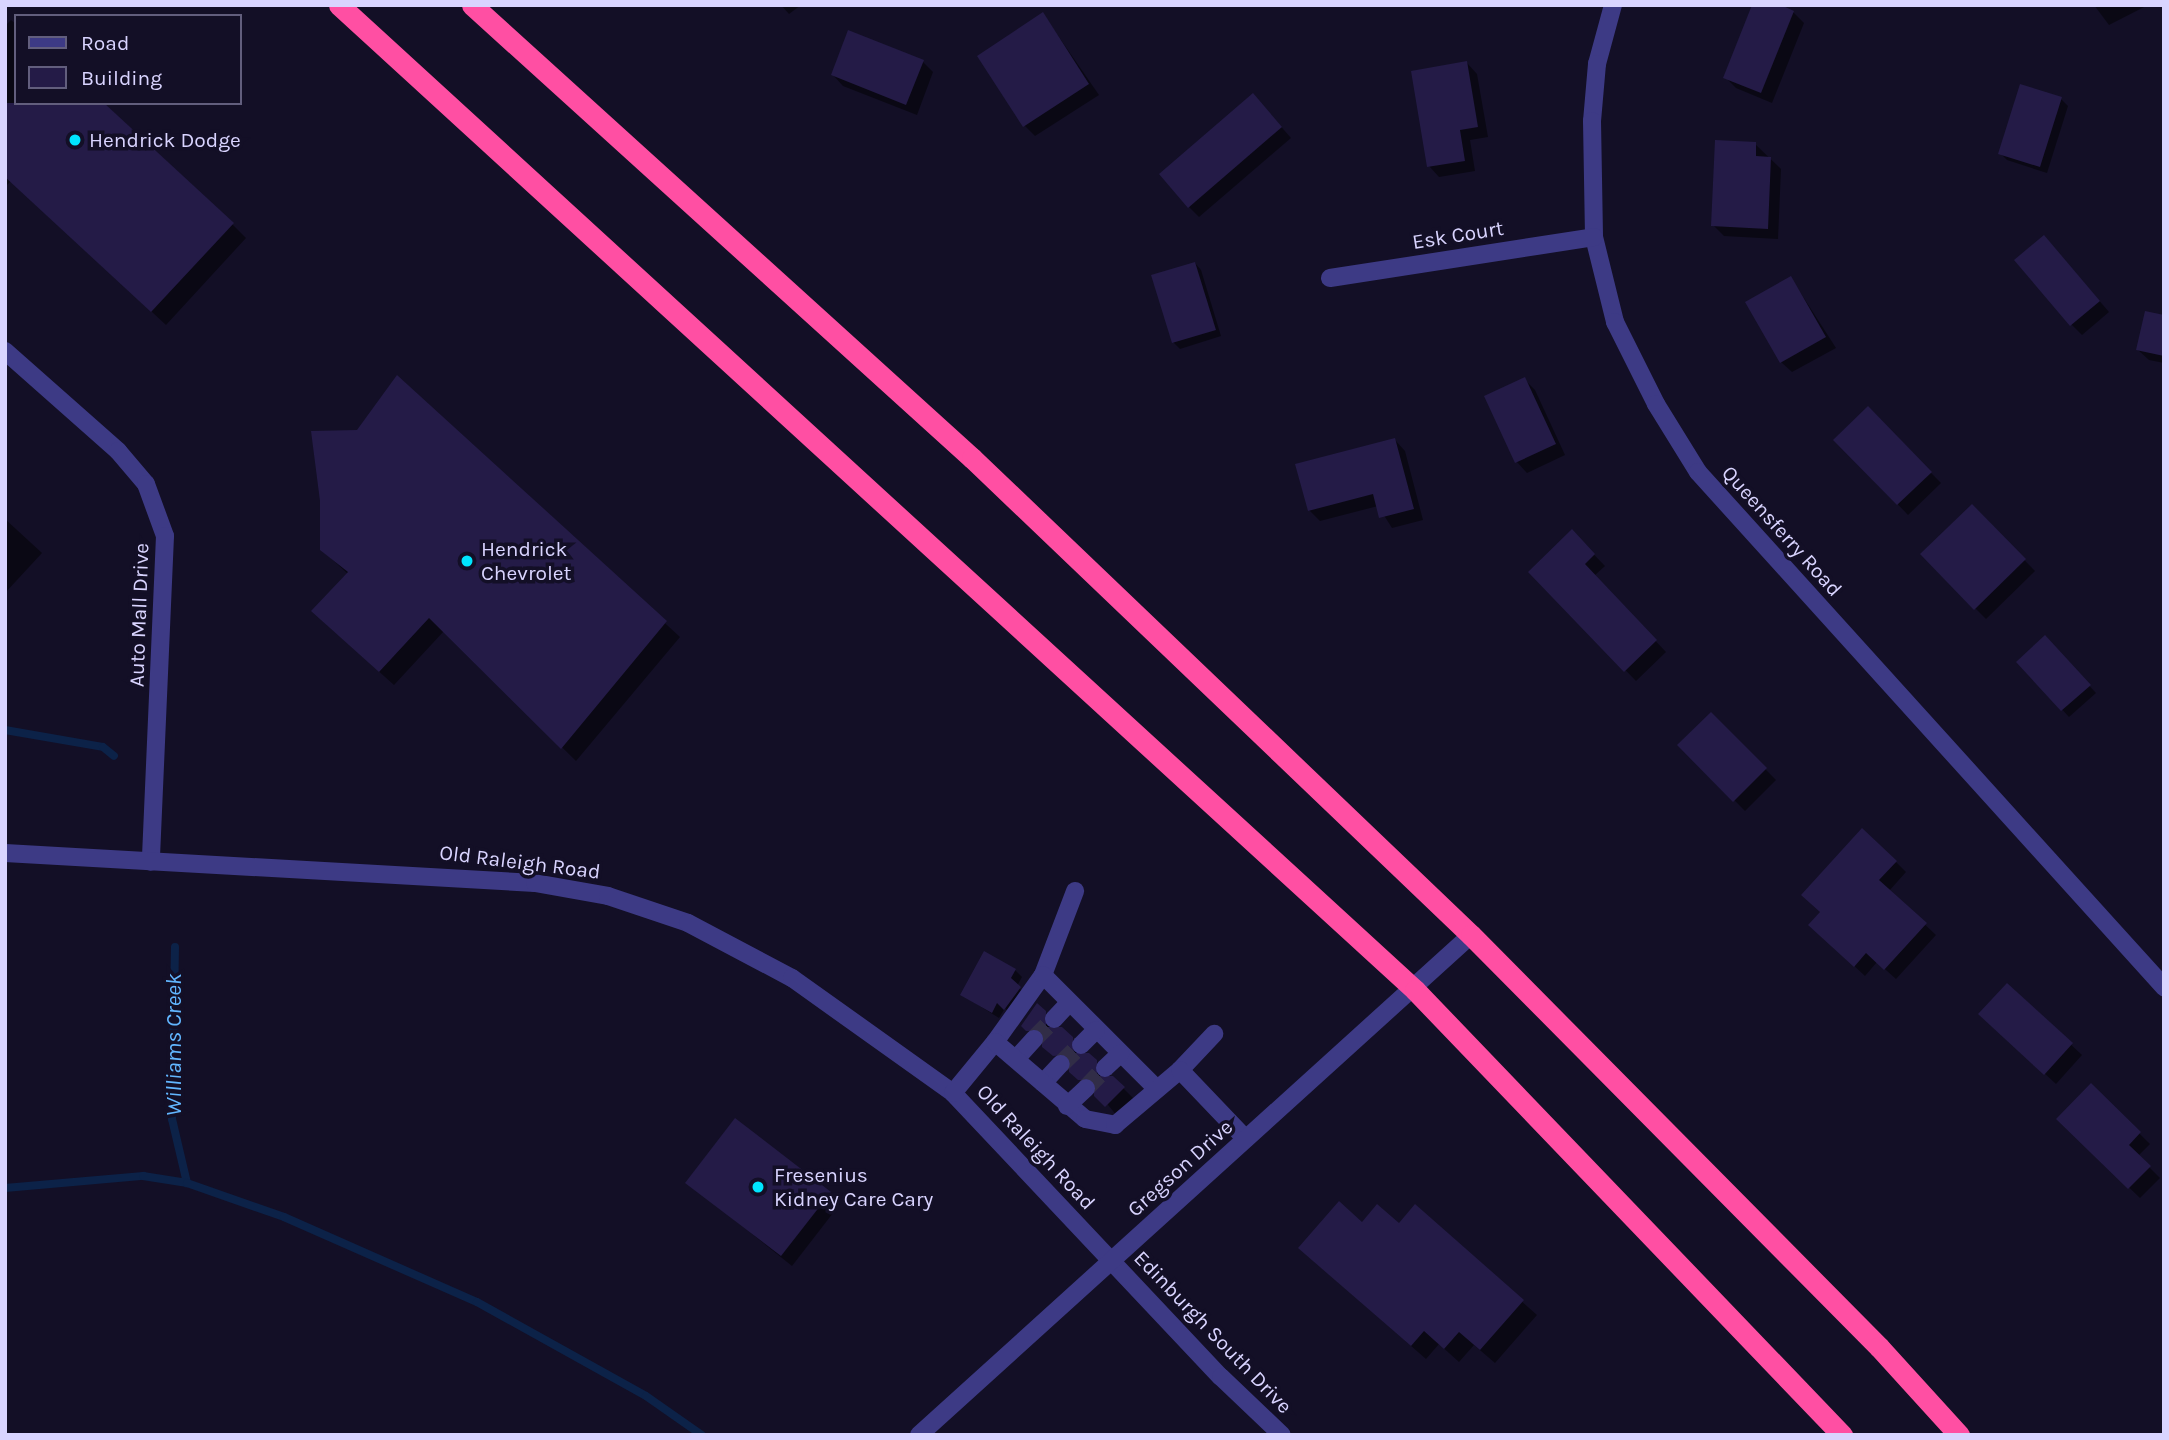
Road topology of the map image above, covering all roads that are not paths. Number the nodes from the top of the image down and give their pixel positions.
1 (339, 5) edge
2 (472, 5) edge
3 (1613, 5) edge
4 (1594, 237) junction
5 (1329, 278) dead end
6 (5, 351) edge
7 (5, 853) edge
8 (150, 862) junction
9 (1076, 891) dead end
10 (1471, 935) junction
11 (1042, 975) junction
12 (2164, 987) edge
13 (1415, 990) junction
14 (1068, 1004) junction
15 (1054, 1019) tunnel mouth
16 (1096, 1030) junction
17 (1214, 1034) dead end
18 (1034, 1039) tunnel mouth
19 (995, 1042) junction
20 (1081, 1045) tunnel mouth
21 (1120, 1054) junction
22 (1016, 1059) junction
23 (1061, 1064) tunnel mouth
24 (1105, 1068) tunnel mouth
25 (1180, 1070) junction
26 (1042, 1083) junction
27 (1086, 1088) tunnel mouth
28 (1157, 1089) junction
29 (953, 1093) junction
30 (1068, 1106) junction
31 (1246, 1139) junction
32 (1112, 1261) junction
33 (919, 1435) edge
34 (1282, 1435) edge
35 (1842, 1435) edge
36 (1959, 1435) edge

1 - 13 highway
2 - 10 highway
3 - 4 street, Queensferry Road
4 - 5 street, Esk Court
4 - 12 street, Queensferry Road
6 - 8 street, Auto Mall Drive
7 - 8 street, Old Raleigh Road
8 - 29 street, Old Raleigh Road
9 - 11 street
10 - 13 street, Gregson Drive
10 - 36 highway
11 - 14 street
11 - 19 street
13 - 31 street, Gregson Drive
13 - 35 highway
14 - 15 street
14 - 16 street
16 - 20 street
16 - 21 street
17 - 25 street
18 - 22 street
19 - 22 street
19 - 29 street
21 - 24 street
21 - 28 street
22 - 26 street
23 - 26 street
25 - 28 street
25 - 31 street
26 - 30 street
27 - 30 street
28 - 30 street
29 - 32 street, Old Raleigh Road
31 - 32 street, Gregson Drive
32 - 33 street, Gregson Drive
32 - 34 street, Edinburgh South Drive

